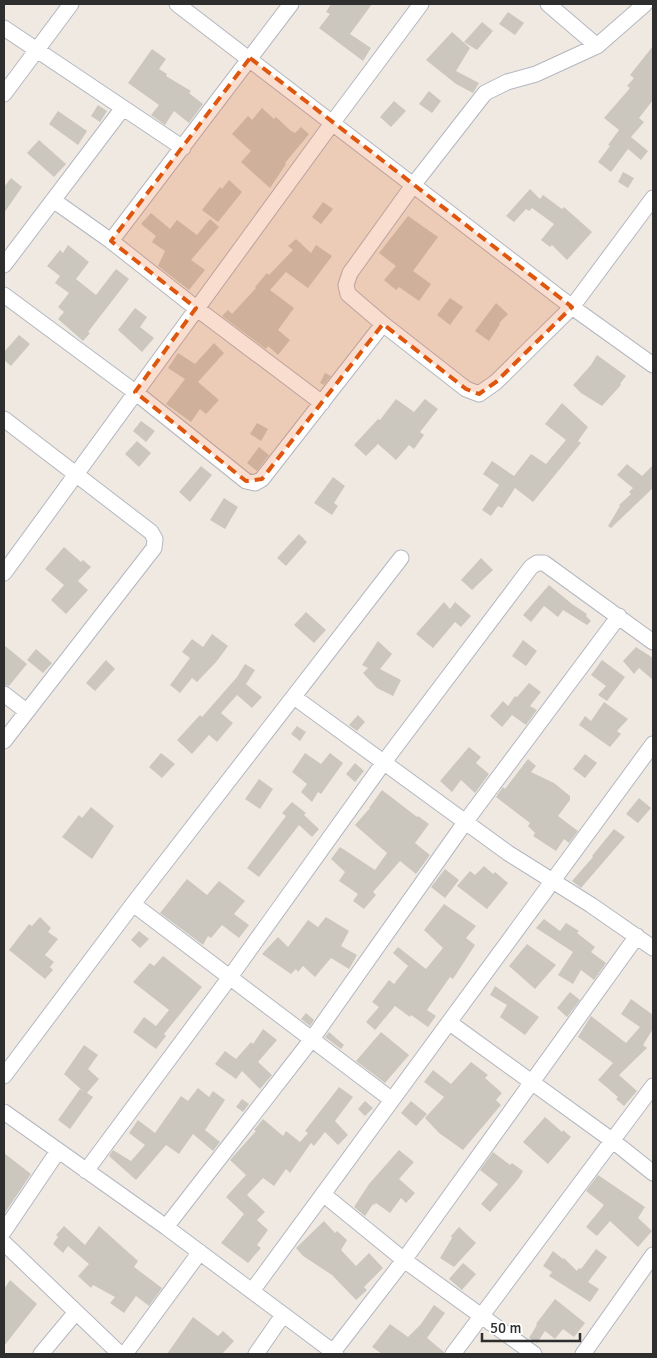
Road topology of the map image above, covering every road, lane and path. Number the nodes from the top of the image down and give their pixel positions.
1 (71, 4) edge
2 (177, 4) edge
3 (291, 4) edge
4 (421, 4) edge
5 (548, 4) edge
6 (645, 4) edge
7 (4, 28) edge
8 (596, 46) junction
9 (36, 51) junction
10 (250, 58) junction
11 (4, 94) edge
12 (123, 108) junction
13 (332, 122) junction
14 (183, 148) junction
15 (414, 184) junction
16 (653, 198) edge
17 (53, 200) junction
18 (111, 241) junction
19 (4, 265) edge
20 (4, 295) edge
21 (572, 307) junction
22 (196, 308) junction
23 (383, 324) junction
24 (653, 365) edge
25 (135, 392) junction
26 (322, 403) junction
27 (4, 419) edge
28 (76, 474) junction
29 (401, 558) dead end
30 (4, 573) edge
31 (619, 616) junction
32 (653, 642) edge
33 (4, 694) edge
34 (294, 697) junction
35 (26, 711) junction
36 (4, 741) edge
37 (653, 744) edge
38 (384, 762) junction
39 (648, 764) edge
40 (466, 821) junction
41 (552, 881) junction
42 (133, 904) junction
43 (637, 936) junction
44 (653, 948) edge
45 (230, 977) junction
46 (450, 1023) junction
47 (312, 1039) junction
48 (4, 1076) edge
49 (532, 1084) junction
50 (653, 1086) edge
51 (392, 1100) junction
52 (4, 1112) edge
53 (613, 1141) junction
54 (58, 1151) junction
55 (86, 1171) junction
56 (653, 1173) edge
57 (323, 1194) junction
58 (166, 1227) junction
59 (4, 1231) edge
60 (4, 1243) edge
61 (200, 1252) junction
62 (653, 1255) edge
63 (404, 1260) junction
64 (252, 1291) junction
65 (76, 1312) junction
66 (283, 1314) junction
67 (482, 1316) junction
68 (335, 1353) edge
69 (41, 1354) edge
70 (120, 1354) edge
71 (125, 1354) edge
72 (256, 1354) edge
73 (453, 1354) edge
74 (534, 1354) edge
75 (583, 1354) edge

1 - 9 street
2 - 10 street
3 - 10 street
4 - 13 street
5 - 8 street
6 - 8 street
7 - 9 street
8 - 15 street
9 - 11 street
9 - 12 street
10 - 13 street
10 - 14 street
12 - 14 street
12 - 17 street
13 - 15 street
13 - 22 street
14 - 18 street
15 - 21 street
15 - 23 street
16 - 21 street
17 - 18 street
17 - 19 street
18 - 22 street
20 - 25 street
21 - 23 street
21 - 24 street
22 - 25 street
22 - 26 street
23 - 26 street
25 - 26 street
25 - 28 street
27 - 28 street
28 - 30 street
28 - 35 street
29 - 34 street
31 - 32 street
31 - 38 street
31 - 40 street
33 - 35 street
34 - 38 street
34 - 42 street
35 - 36 street
37 - 39 street
38 - 40 street
38 - 45 street
39 - 41 street
40 - 41 street
40 - 47 street
41 - 43 street
41 - 46 street
42 - 45 street
42 - 48 street
43 - 44 street
43 - 49 street
45 - 47 street
45 - 55 street
46 - 49 street
46 - 51 street
47 - 51 street
47 - 58 street
49 - 53 street
49 - 63 street
50 - 53 street
51 - 57 street
52 - 54 street
53 - 56 street
53 - 67 street
54 - 55 street
54 - 59 street
55 - 58 street
57 - 63 street
57 - 64 street
58 - 61 street
60 - 65 street
61 - 64 street
61 - 71 street
62 - 75 street
63 - 67 street
63 - 68 street
64 - 66 street
65 - 69 street
65 - 70 street
66 - 68 street
66 - 72 street
67 - 73 street
67 - 74 street

